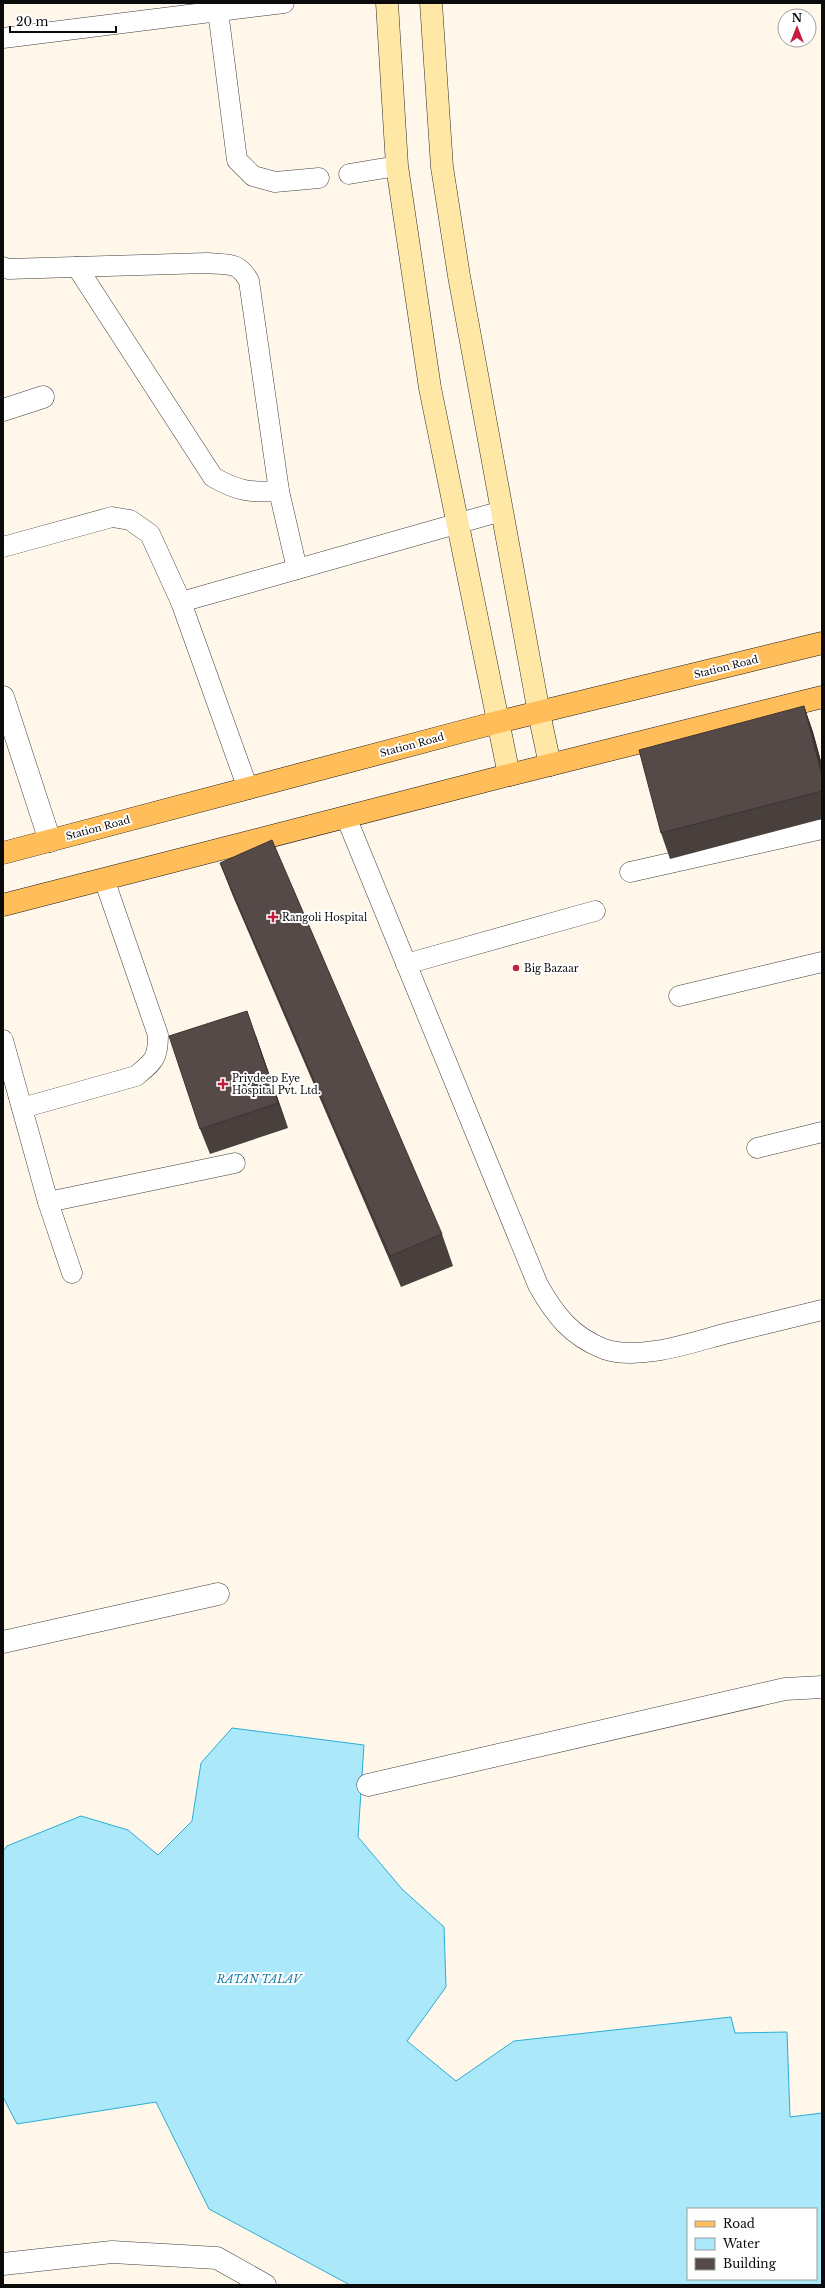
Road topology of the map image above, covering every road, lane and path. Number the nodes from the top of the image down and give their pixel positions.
1 (284, 3) edge
2 (387, 3) edge
3 (432, 3) edge
4 (218, 11) junction
5 (3, 38) edge
6 (397, 166) junction
7 (349, 174) dead end
8 (320, 178) dead end
9 (3, 267) edge
10 (77, 267) junction
11 (43, 397) dead end
12 (3, 410) edge
13 (279, 491) junction
14 (502, 511) junction
15 (458, 524) junction
16 (3, 547) edge
17 (297, 569) junction
18 (181, 602) junction
19 (822, 644) edge
20 (3, 697) edge
21 (822, 697) edge
22 (539, 713) junction
23 (498, 722) junction
24 (550, 765) junction
25 (509, 775) junction
26 (248, 789) junction
27 (346, 817) junction
28 (822, 829) edge
29 (50, 841) junction
30 (3, 854) edge
31 (630, 872) dead end
32 (104, 878) junction
33 (3, 905) edge
34 (595, 912) dead end
35 (822, 962) edge
36 (406, 964) junction
37 (679, 996) dead end
38 (3, 1040) edge
39 (7, 1071) edge
40 (22, 1108) junction
41 (822, 1132) edge
42 (757, 1148) dead end
43 (235, 1163) dead end
44 (48, 1202) junction
45 (72, 1273) dead end
46 (822, 1310) edge
47 (218, 1594) dead end
48 (3, 1642) edge
49 (822, 1687) edge
50 (368, 1785) dead end
51 (3, 2264) edge
52 (265, 2285) edge

1 - 4 lane
2 - 6 main road
3 - 14 main road
4 - 5 lane
4 - 8 lane
6 - 7 lane
6 - 15 main road
9 - 10 lane
10 - 13 lane
10 - 13 lane
11 - 12 street
13 - 17 lane
14 - 15 lane
14 - 22 main road
15 - 17 lane
15 - 23 main road
16 - 18 lane
17 - 18 lane
18 - 26 lane
19 - 22 main road, Station Road
20 - 29 street
21 - 24 main road
22 - 23 main road, Station Road
22 - 24 main road
23 - 25 main road
23 - 26 main road, Station Road
24 - 25 main road
25 - 27 main road
26 - 29 main road, Station Road
27 - 32 main road
27 - 36 lane
28 - 31 lane
29 - 30 main road, Station Road
32 - 33 main road
32 - 40 lane
34 - 36 lane
35 - 37 lane
36 - 46 lane
38 - 39 lane
39 - 40 lane
40 - 44 lane
41 - 42 lane
43 - 44 lane
44 - 45 lane
47 - 48 street
49 - 50 street
51 - 52 street

